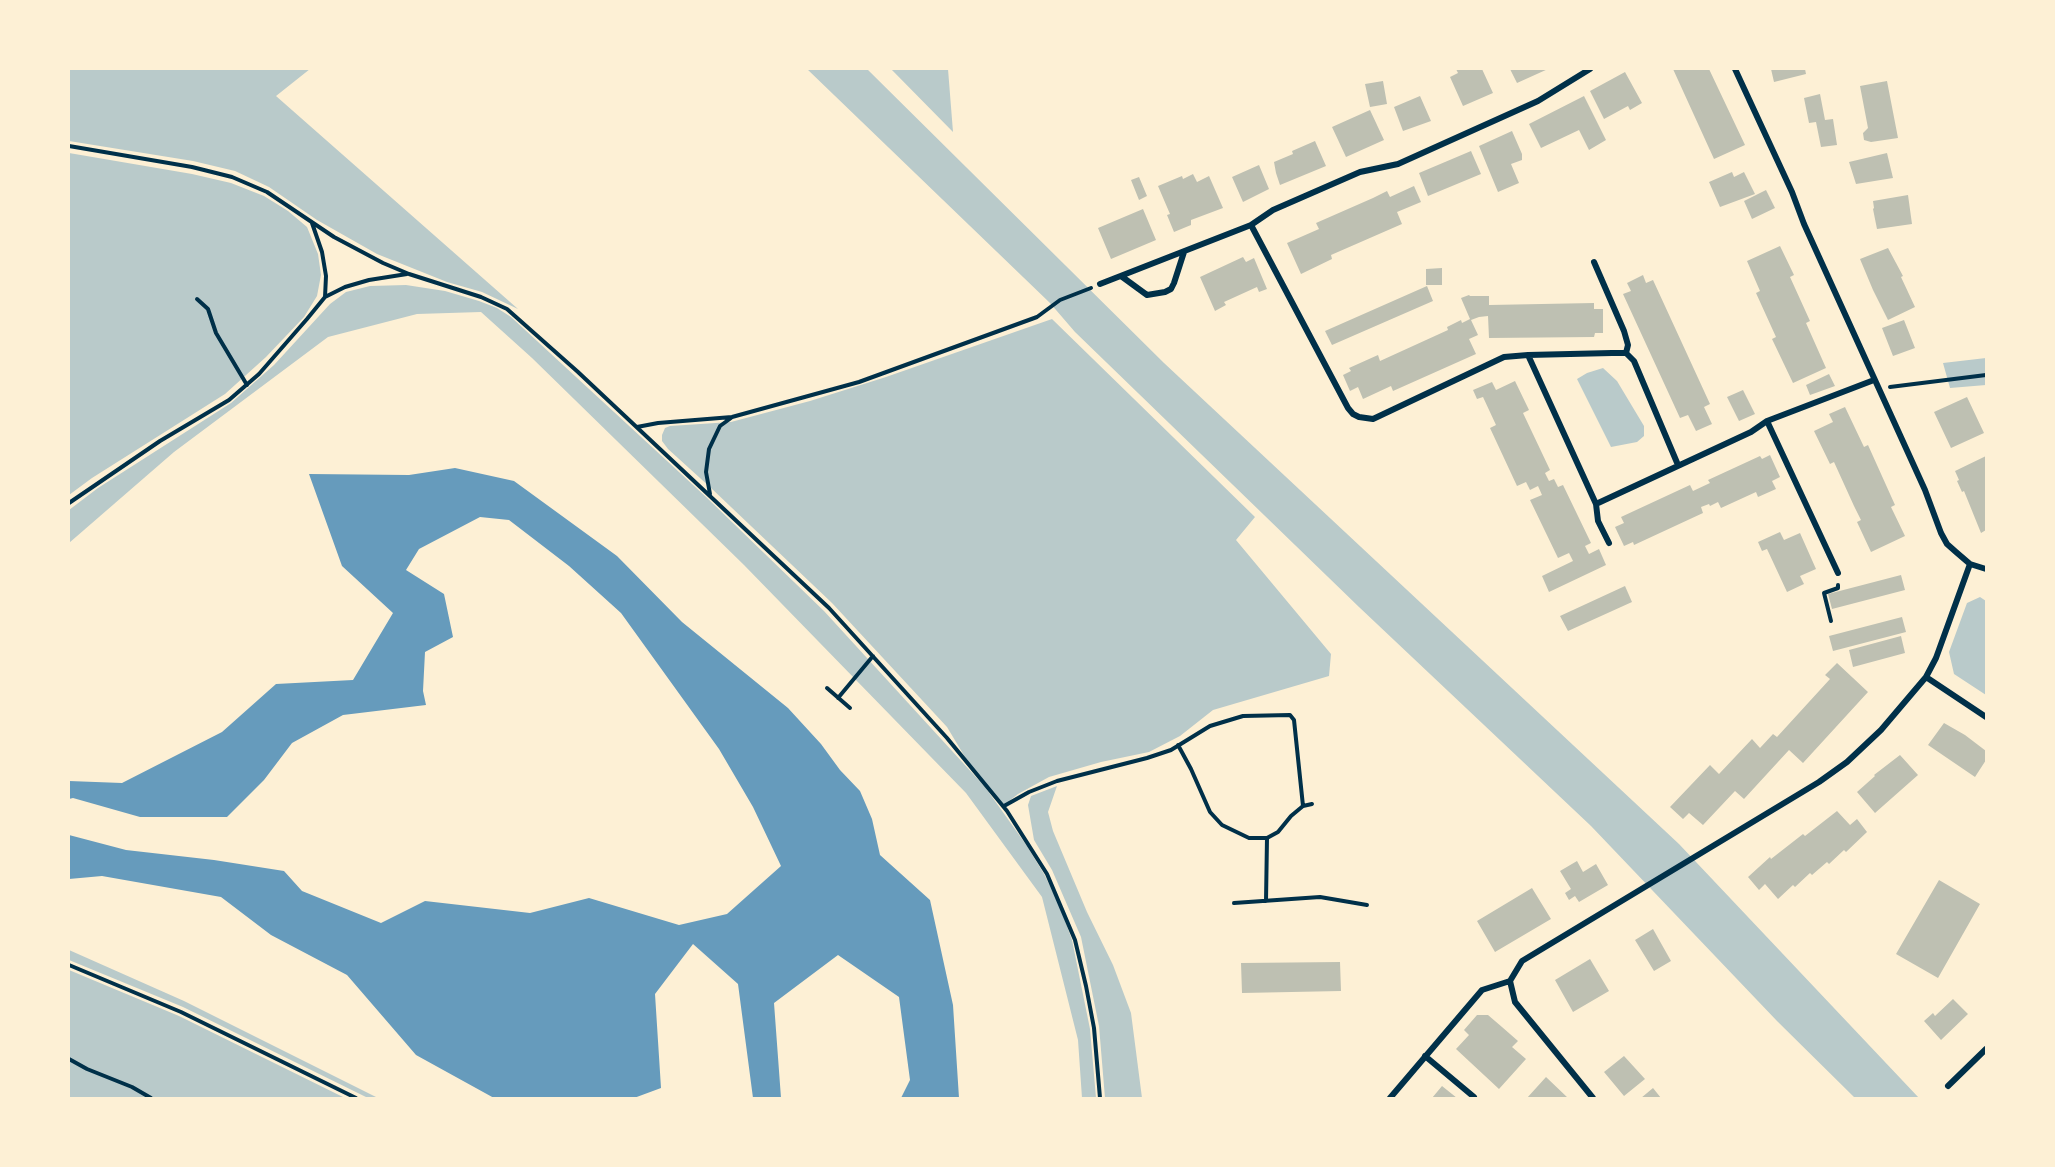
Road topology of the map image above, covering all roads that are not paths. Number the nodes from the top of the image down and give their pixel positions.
1 (1590, 69) edge
2 (1735, 69) edge
3 (1251, 225) junction
4 (1184, 252) junction
5 (1594, 262) dead end
6 (1121, 276) junction
7 (1100, 284) dead end
8 (1626, 353) junction
9 (1528, 356) junction
10 (1874, 380) junction
11 (1767, 421) junction
12 (1678, 465) junction
13 (1596, 504) junction
14 (1609, 543) dead end
15 (1970, 564) junction
16 (1986, 569) edge
17 (1838, 573) road end
18 (1926, 677) junction
19 (1986, 717) edge
20 (1510, 981) junction
21 (1986, 1049) edge
22 (1425, 1056) junction
23 (1948, 1086) dead end
24 (1474, 1097) edge
25 (1390, 1098) edge
26 (1593, 1098) edge

1 - 3 street
2 - 10 street
3 - 4 street
3 - 9 street
4 - 6 street
4 - 6 street
5 - 8 street
6 - 7 street
8 - 9 street
8 - 12 street
9 - 13 street
10 - 11 street
10 - 15 street
11 - 12 street
11 - 17 street
12 - 13 street
13 - 14 street
15 - 16 street
15 - 18 street
18 - 19 street
18 - 20 street
20 - 22 street
20 - 26 street
21 - 23 street
22 - 24 street
22 - 25 street

